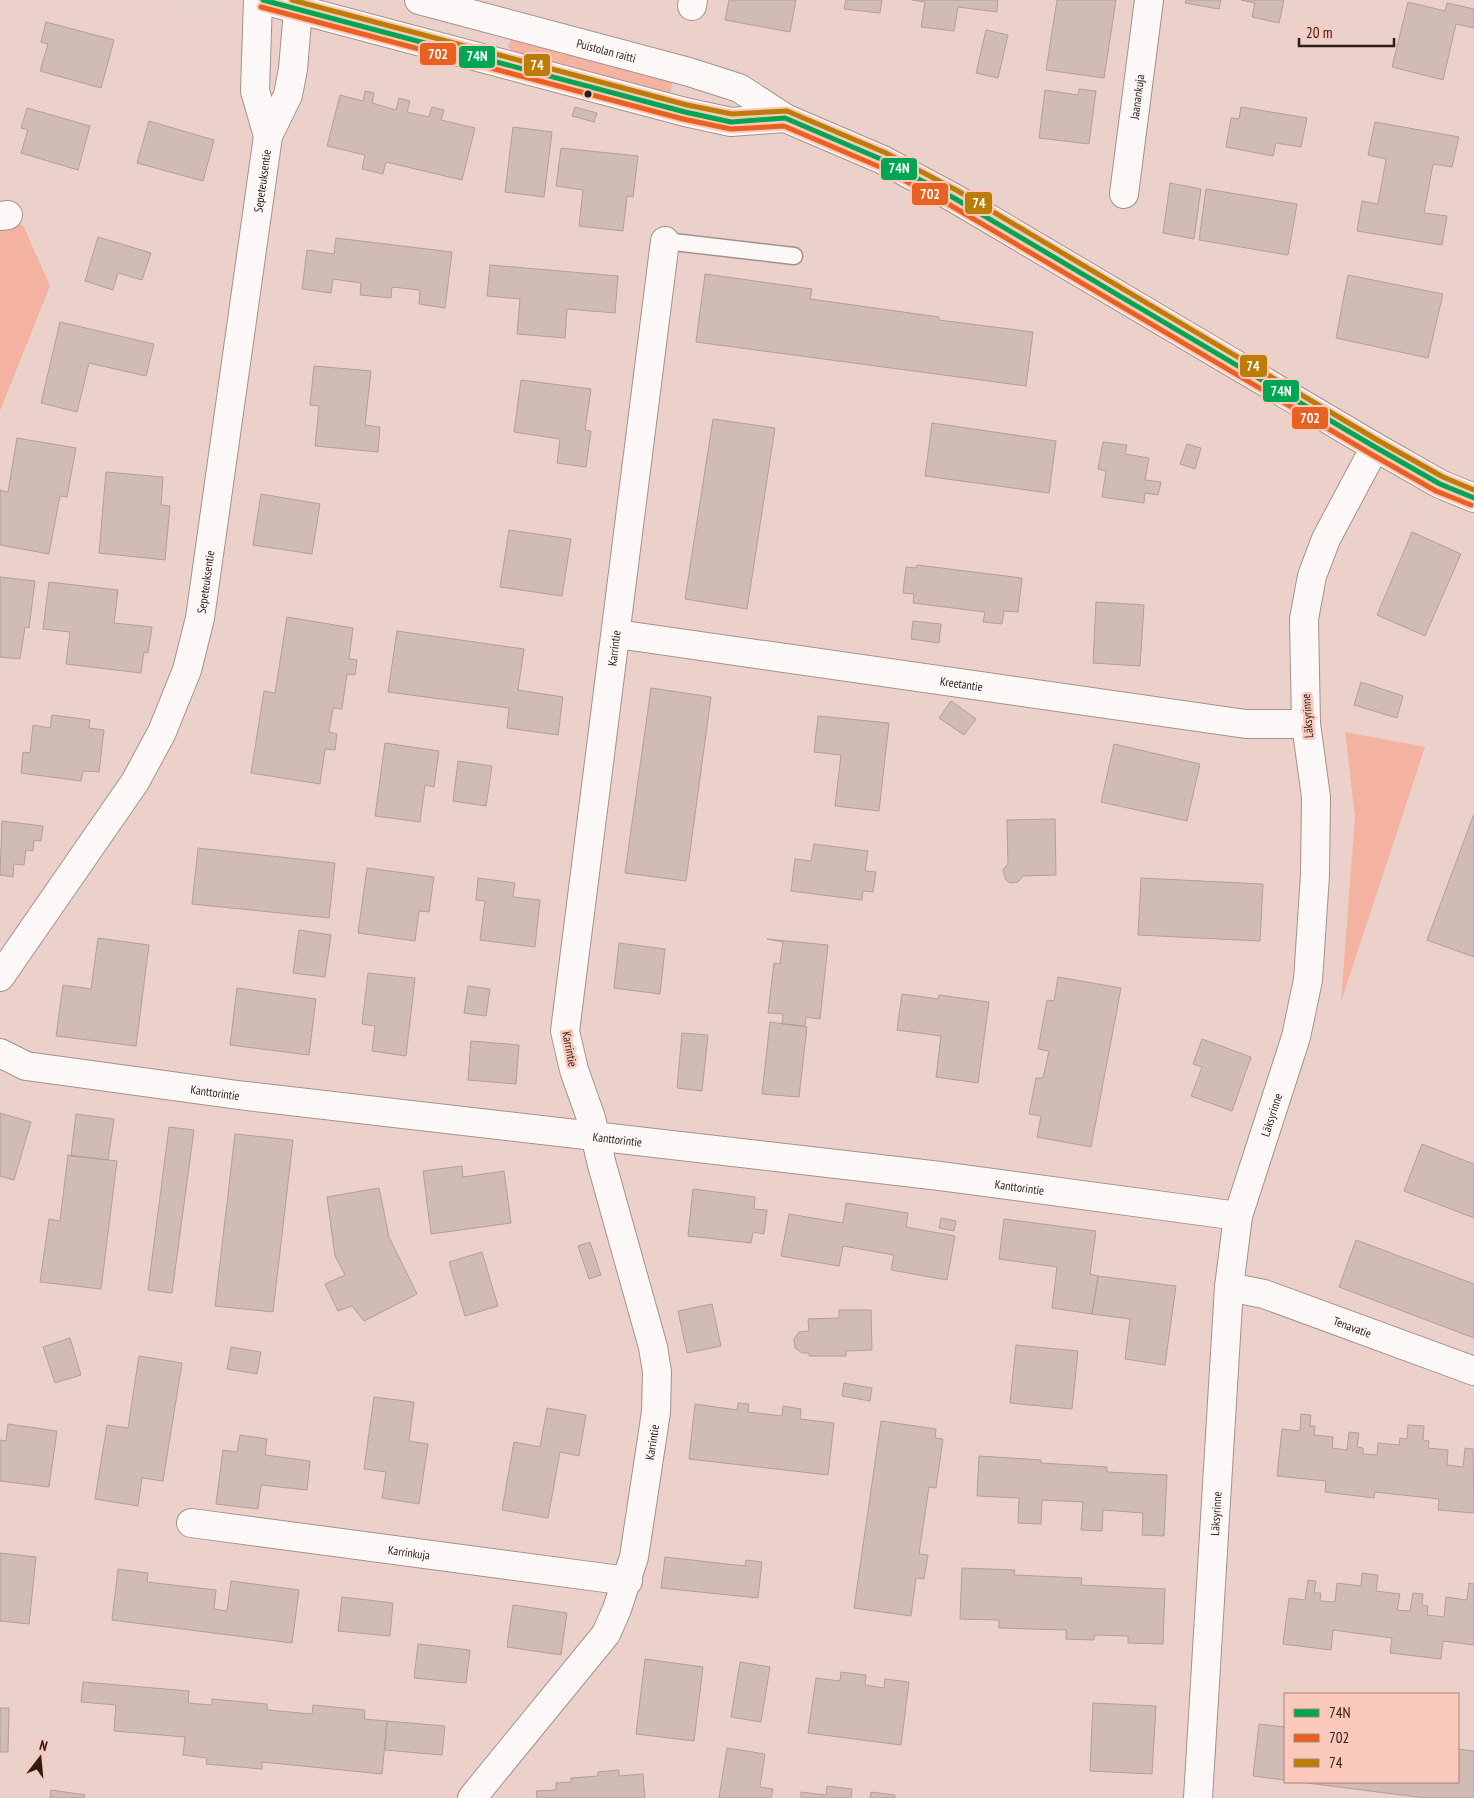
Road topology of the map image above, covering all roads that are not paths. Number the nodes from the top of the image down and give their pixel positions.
1 (258, 0) edge
2 (263, 0) edge
3 (419, 0) edge
4 (1149, 0) edge
5 (298, 10) junction
6 (785, 118) junction
7 (268, 136) junction
8 (1124, 194) dead end
9 (665, 241) joint
10 (794, 256) dead end
11 (1375, 447) junction
12 (1474, 498) edge
13 (617, 634) junction
14 (1306, 724) junction
15 (0, 977) edge
16 (0, 1053) edge
17 (595, 1136) junction
18 (1238, 1216) junction
19 (1229, 1287) junction
20 (1474, 1372) edge
21 (191, 1523) dead end
22 (628, 1581) junction
23 (472, 1798) edge
24 (1198, 1798) edge

1 - 7 street, Sepeteuksentie
2 - 5 street, Puistolan raitti
3 - 6 street, Puistolan raitti
4 - 8 street, Jaanankuja
5 - 6 street, Puistolan raitti
5 - 7 street, Sepeteuksentie
6 - 11 street, Puistolan raitti
7 - 15 street, Sepeteuksentie
9 - 10 lane
9 - 13 street, Karrintie
11 - 12 street, Puistolan raitti
11 - 14 street, Läksyrinne
13 - 14 street, Kreetantie
13 - 17 street, Karrintie
14 - 18 street, Läksyrinne
16 - 17 street, Kanttorintie
17 - 18 street, Kanttorintie
17 - 22 street, Karrintie
18 - 19 street, Läksyrinne
19 - 20 street, Tenavatie
19 - 24 street, Läksyrinne
21 - 22 street, Karrinkuja
22 - 23 street, Karrintie

